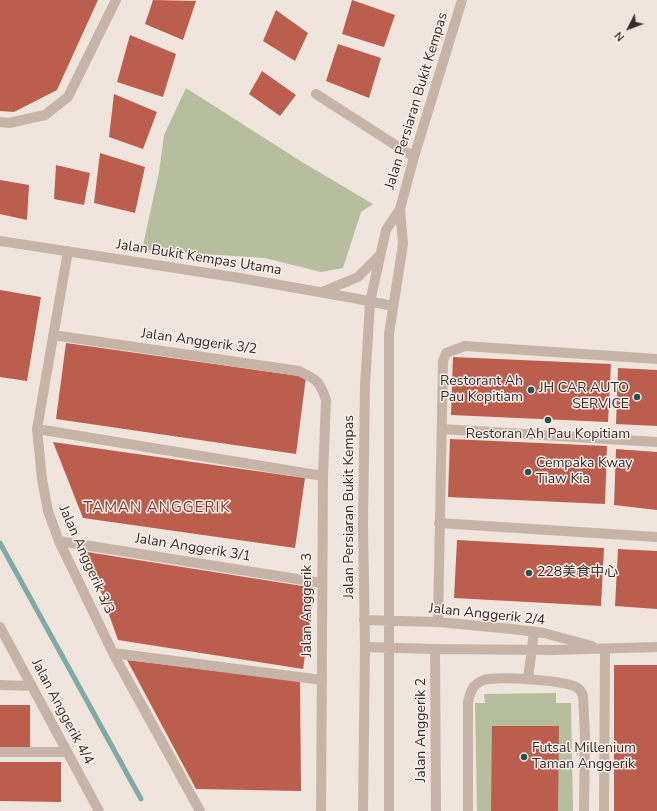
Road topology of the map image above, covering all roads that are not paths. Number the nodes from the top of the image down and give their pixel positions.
1 (116, 0) edge
2 (462, 0) edge
3 (316, 94) dead end
4 (0, 122) edge
5 (414, 157) junction
6 (400, 209) junction
7 (0, 241) edge
8 (68, 251) junction
9 (382, 254) junction
10 (322, 292) junction
11 (370, 302) junction
12 (393, 306) junction
13 (54, 335) junction
14 (657, 359) edge
15 (326, 400) joint
16 (442, 429) junction
17 (37, 430) junction
18 (657, 442) edge
19 (323, 476) junction
20 (439, 523) junction
21 (657, 537) edge
22 (59, 541) junction
23 (322, 583) junction
24 (364, 620) junction
25 (389, 621) junction
26 (438, 622) junction
27 (0, 627) edge
28 (534, 632) junction
29 (365, 647) junction
30 (657, 647) edge
31 (389, 648) junction
32 (435, 649) junction
33 (605, 649) junction
34 (532, 650) junction
35 (113, 654) junction
36 (322, 680) junction
37 (528, 680) junction
38 (0, 685) edge
39 (32, 686) junction
40 (0, 752) edge
41 (67, 752) junction
42 (99, 811) edge
43 (200, 811) edge
44 (322, 811) edge
45 (363, 811) edge
46 (389, 811) edge
47 (436, 811) edge
48 (468, 811) edge
49 (584, 811) edge
50 (604, 811) edge

1 - 4 street
2 - 5 street, Jalan Persiaran Bukit Kempas
3 - 5 street
5 - 6 street, Jalan Persiaran Bukit Kempas
6 - 9 street, Jalan Persiaran Bukit Kempas
6 - 12 street, Jalan Persiaran Bukit Kempas
7 - 8 street, Jalan Bukit Kempas Utama
8 - 10 street, Jalan Bukit Kempas Utama
8 - 13 street, Jalan Anggerik 3/3
9 - 10 street
9 - 11 street, Jalan Persiaran Bukit Kempas
10 - 11 street, Jalan Bukit Kempas Utama
11 - 12 street, Jalan Bukit Kempas Utama
11 - 24 street, Jalan Persiaran Bukit Kempas
12 - 25 street, Jalan Persiaran Bukit Kempas
13 - 15 street, Jalan Anggerik 3/2
13 - 17 street, Jalan Anggerik 3/3
14 - 16 street
15 - 19 street, Jalan Anggerik 3
16 - 18 street
16 - 20 street
17 - 19 street
17 - 22 street, Jalan Anggerik 3/3
19 - 23 street, Jalan Anggerik 3
20 - 21 street
20 - 26 street
22 - 23 street, Jalan Anggerik 3/1
22 - 35 street, Jalan Anggerik 3/3
23 - 36 street, Jalan Anggerik 3
24 - 25 street, Jalan Anggerik 2/4
24 - 29 street, Jalan Persiaran Bukit Kempas
25 - 26 street, Jalan Anggerik 2/4
25 - 31 street, Jalan Persiaran Bukit Kempas
26 - 28 street, Jalan Anggerik 2/4
27 - 39 street, Jalan Anggerik 4/4
28 - 33 street, Jalan Anggerik 2/4
28 - 34 street
29 - 31 street, Jalan Anggerik 2/4
29 - 45 street, Jalan Persiaran Bukit Kempas
30 - 33 street, Jalan Anggerik 2/4
31 - 32 street, Jalan Anggerik 2/4
31 - 46 street, Jalan Persiaran Bukit Kempas
32 - 34 street, Jalan Anggerik 2/4
32 - 47 street, Jalan Anggerik 2
33 - 34 street, Jalan Anggerik 2/4
33 - 50 street
34 - 37 street
35 - 36 street
35 - 43 street, Jalan Anggerik 3/3
36 - 44 street, Jalan Anggerik 3
37 - 48 street
37 - 49 street
38 - 39 street
39 - 41 street, Jalan Anggerik 4/4
40 - 41 street
41 - 42 street, Jalan Anggerik 4/4

